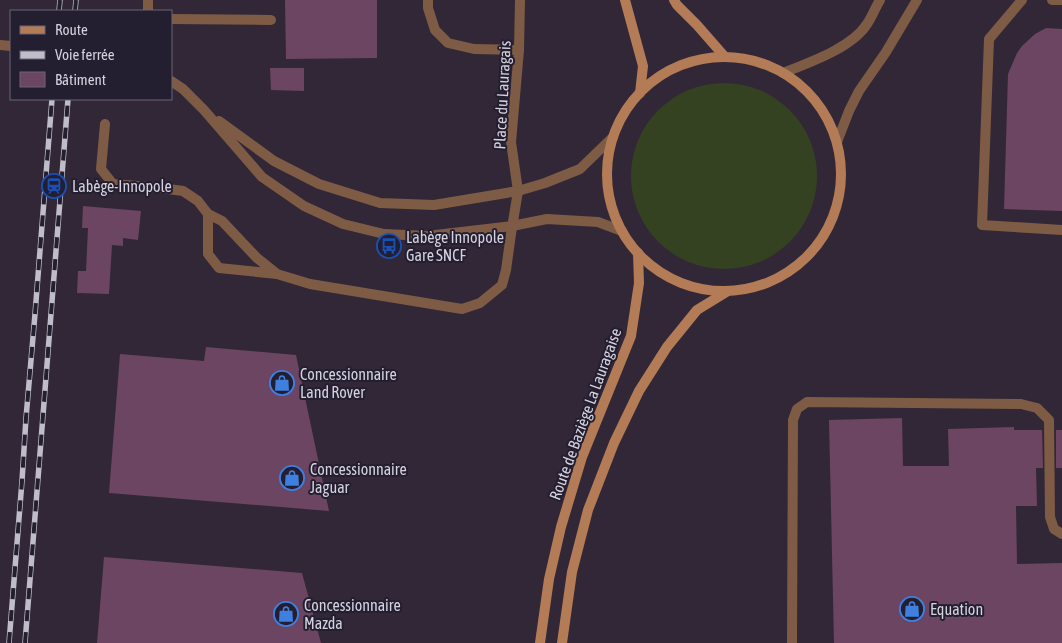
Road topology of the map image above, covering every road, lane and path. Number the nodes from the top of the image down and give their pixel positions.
1 (428, 0) edge
2 (520, 0) edge
3 (625, 0) edge
4 (674, 0) edge
5 (880, 0) edge
6 (917, 0) edge
7 (1022, 0) edge
8 (1052, 0) edge
9 (1062, 0) edge
10 (172, 19) edge
11 (271, 20) dead end
12 (519, 50) junction
13 (724, 57) junction
14 (783, 73) junction
15 (172, 82) edge
16 (640, 92) junction
17 (204, 110) junction
18 (105, 124) dead end
19 (613, 137) junction
20 (837, 142) junction
21 (518, 191) junction
22 (208, 214) junction
23 (512, 226) junction
24 (1062, 230) edge
25 (622, 231) junction
26 (638, 253) junction
27 (277, 274) junction
28 (728, 291) junction
29 (1062, 534) edge
30 (540, 643) edge
31 (562, 643) edge
32 (792, 643) edge

1 - 12 street
2 - 12 street, Place du Lauragais
3 - 16 main road
4 - 13 main road
5 - 14 street
6 - 20 street
7 - 24 street
8 - 9 street
10 - 11 street
12 - 21 street, Place du Lauragais
13 - 14 main road
13 - 16 main road
14 - 20 main road
15 - 17 street
16 - 19 main road
17 - 21 street
17 - 23 street
18 - 22 street
19 - 21 street
19 - 25 main road
20 - 28 main road
21 - 23 street, Place du Lauragais
22 - 27 street
22 - 27 street
23 - 25 street
23 - 27 street, Place du Lauragais
25 - 26 main road
26 - 28 main road
26 - 30 main road, Route de Baziège La Lauragaise
28 - 31 main road
29 - 32 street

